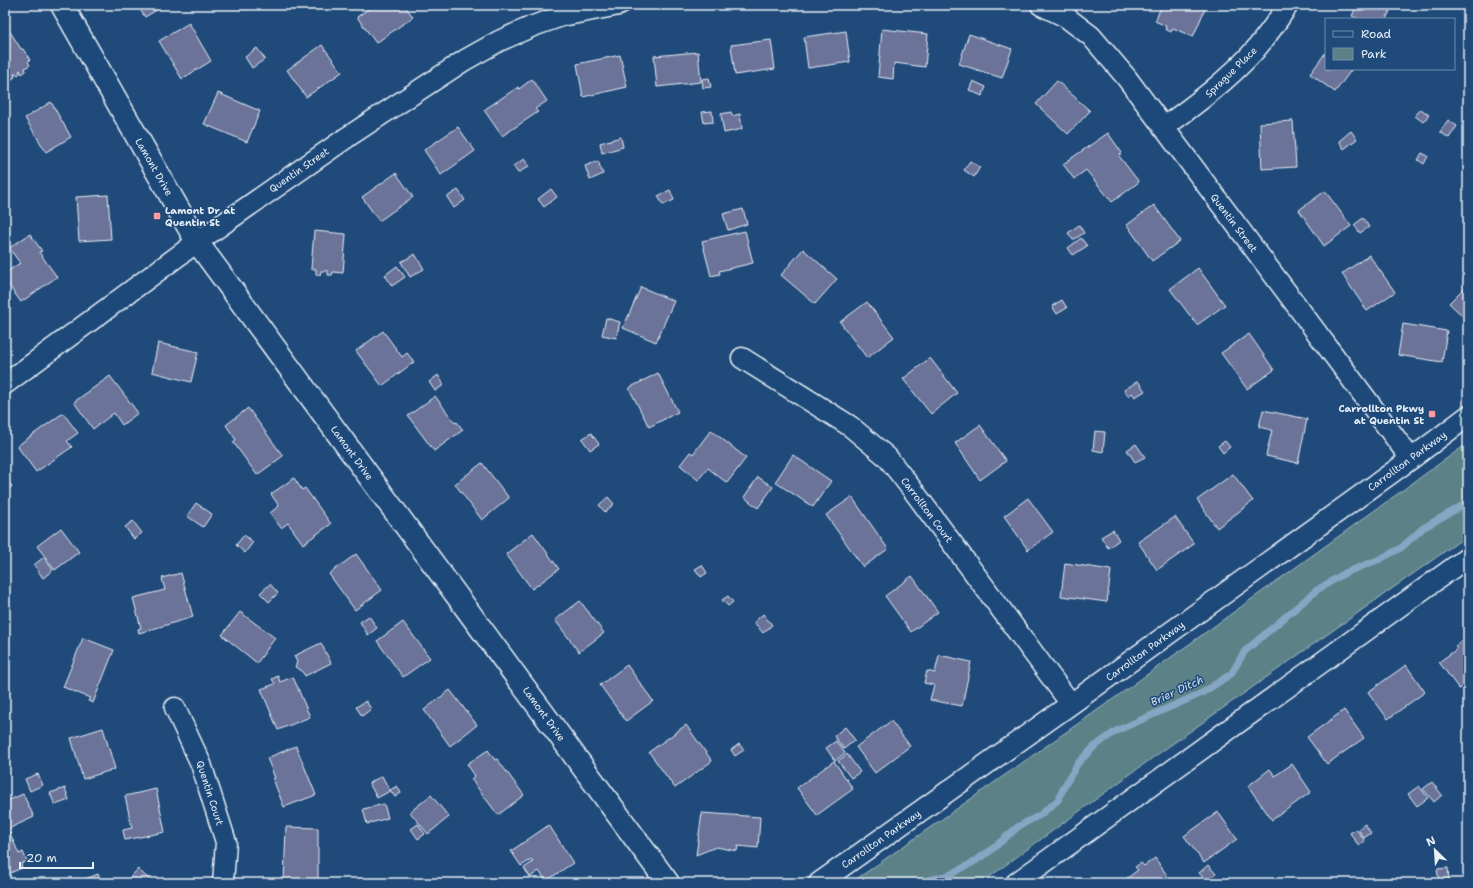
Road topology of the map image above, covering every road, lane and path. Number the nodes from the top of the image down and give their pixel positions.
1 (62, 5) edge
2 (619, 5) edge
3 (1041, 5) edge
4 (1288, 5) edge
5 (1163, 128) junction
6 (197, 242) junction
7 (742, 358) dead end
8 (5, 384) edge
9 (1468, 416) edge
10 (1411, 459) junction
11 (1468, 557) edge
12 (1071, 704) junction
13 (175, 708) dead end
14 (223, 883) edge
15 (668, 883) edge
16 (819, 883) edge
17 (1016, 883) edge

1 - 6 street, Lamont Drive
2 - 6 street, Quentin Street
3 - 5 street, Quentin Street
4 - 5 street, Sprague Place
5 - 10 street, Quentin Street
6 - 8 street, Quentin Street
6 - 15 street, Lamont Drive
7 - 12 street, Carrollton Court
9 - 10 street, Carrollton Parkway
10 - 12 street, Carrollton Parkway
11 - 17 street
12 - 16 street, Carrollton Parkway
13 - 14 street, Quentin Court

